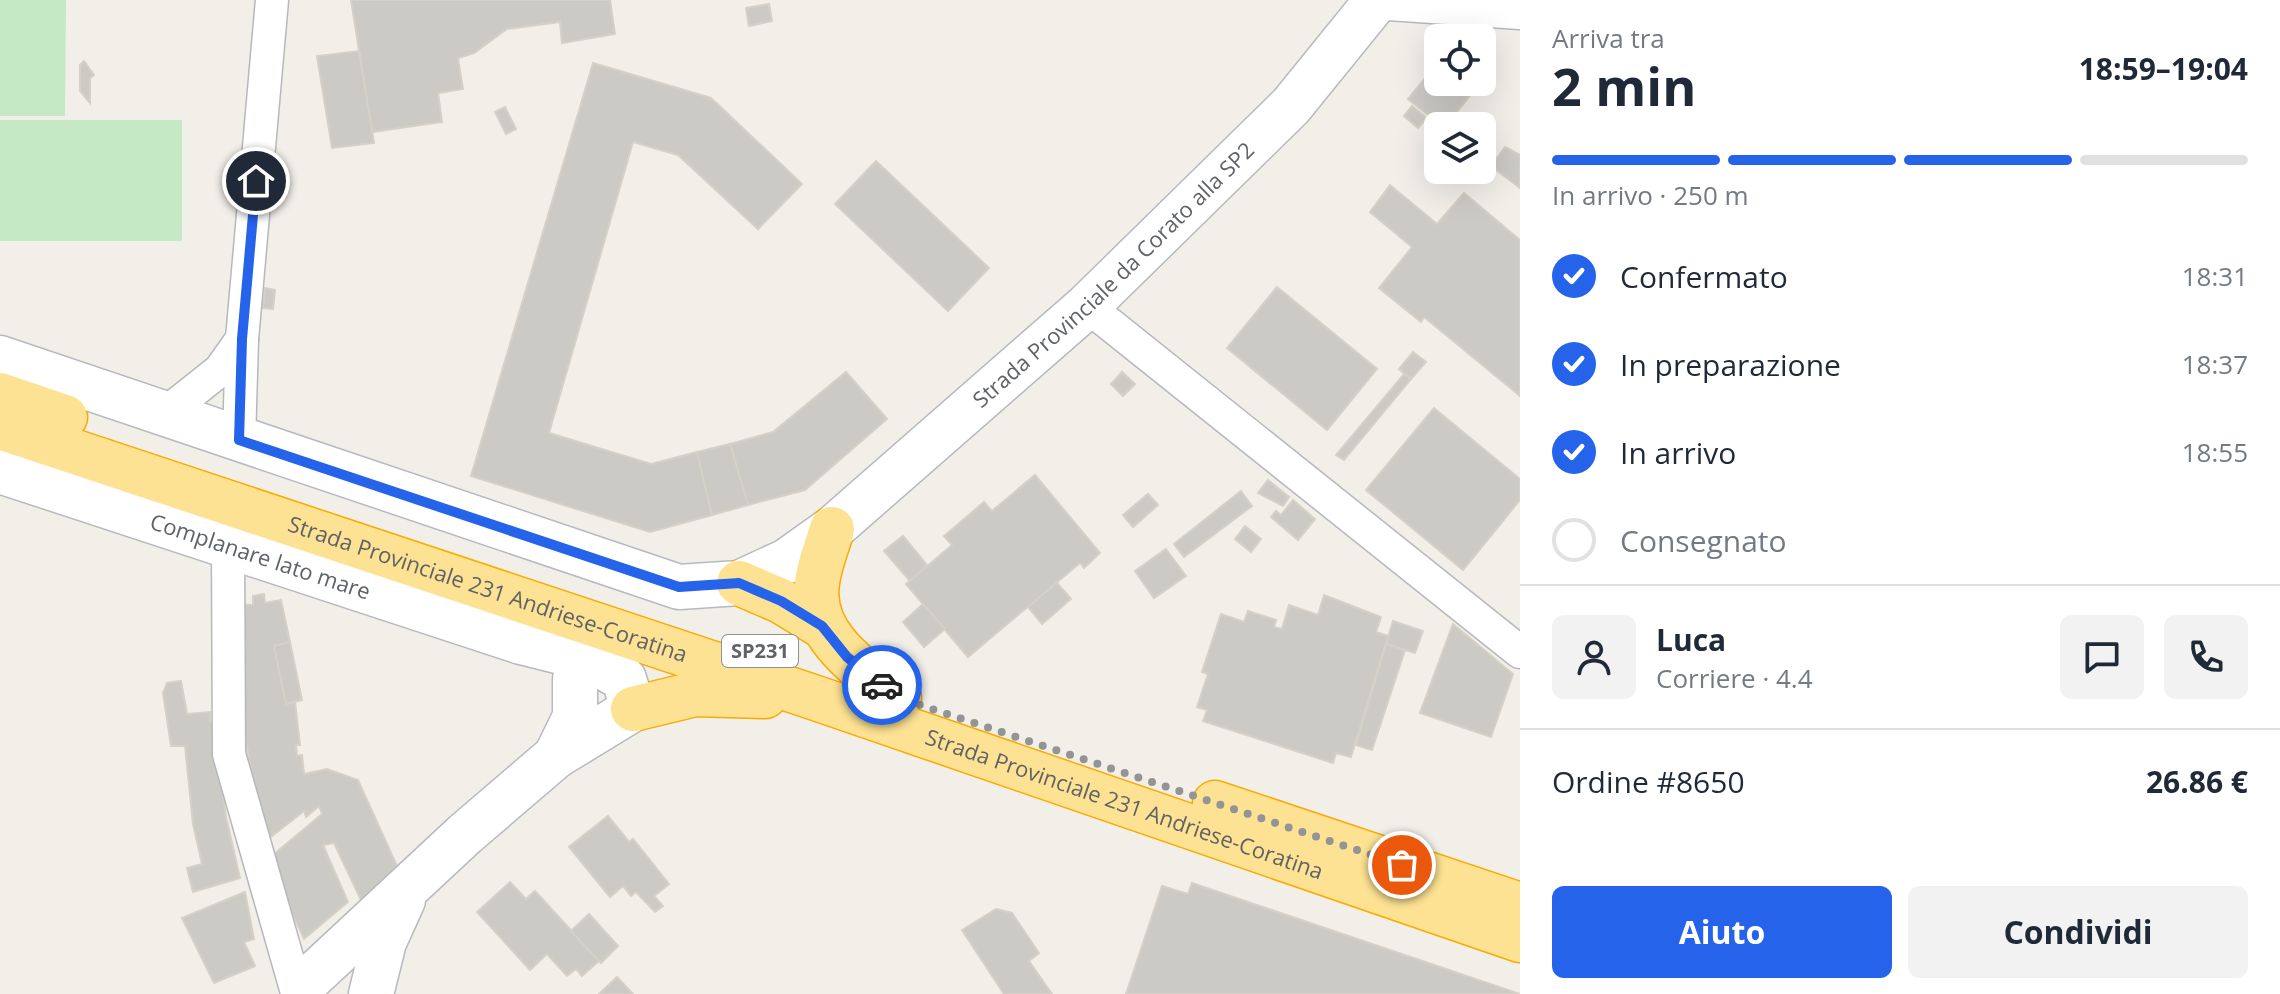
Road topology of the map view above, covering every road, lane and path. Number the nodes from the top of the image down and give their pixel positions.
1 (272, 0) edge
2 (1513, 0) edge
3 (1376, 2) edge
4 (1520, 6) edge
5 (1520, 13) edge
6 (1087, 306) junction
7 (242, 339) junction
8 (0, 358) edge
9 (0, 395) edge
10 (166, 413) junction
11 (0, 427) edge
12 (239, 440) junction
13 (0, 471) edge
14 (832, 529) junction
15 (228, 548) junction
16 (739, 583) junction
17 (822, 626) junction
18 (521, 642) junction
19 (1520, 652) edge
20 (575, 679) junction
21 (813, 697) junction
22 (899, 698) junction
23 (633, 709) junction
24 (556, 756) junction
25 (411, 883) junction
26 (1520, 905) edge
27 (1520, 940) edge
28 (297, 989) edge
29 (360, 994) edge
30 (371, 994) edge

1 - 7 street
2 - 4 street
3 - 5 street
3 - 6 main road, Strada Provinciale da Corato alla SP2
6 - 14 main road, Strada Provinciale da Corato alla SP2
6 - 19 street
7 - 10 street
7 - 12 street
8 - 10 main road
9 - 22 highway, Strada Provinciale 231 Andriese-Coratina / SP231
10 - 12 main road
11 - 21 highway, Strada Provinciale 231 Andriese-Coratina / SP231
12 - 16 main road
13 - 15 main road, Complanare lato mare
14 - 16 main road, Strada Provinciale da Corato alla SP2
14 - 17 highway
15 - 18 main road, Complanare lato mare
15 - 28 street
16 - 17 highway
17 - 22 highway
18 - 20 main road, Complanare lato mare
18 - 23 main road, Complanare lato mare
20 - 23 main road, Complanare lato mare
20 - 24 main road
21 - 23 highway
21 - 27 highway, Strada Provinciale 231 Andriese-Coratina / SP231
22 - 26 highway, Strada Provinciale 231 Andriese-Coratina / SP231
23 - 24 main road
24 - 25 main road
25 - 28 main road
25 - 30 main road
28 - 29 main road

